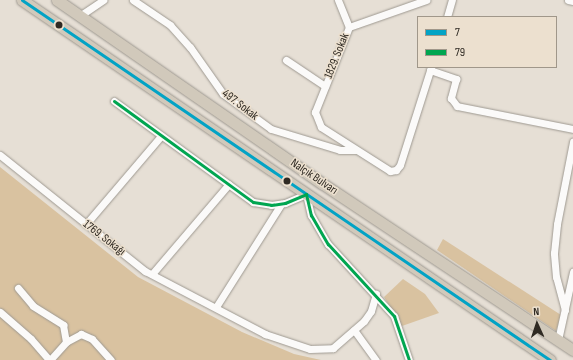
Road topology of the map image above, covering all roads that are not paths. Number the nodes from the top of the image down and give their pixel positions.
1 (22, 0) edge
2 (57, 0) edge
3 (103, 0) edge
4 (133, 0) edge
5 (338, 0) edge
6 (426, 0) edge
7 (452, 0) edge
8 (568, 0) edge
9 (573, 1) edge
10 (81, 16) junction
11 (447, 16) edge
12 (349, 27) junction
13 (286, 60) dead end
14 (431, 69) edge
15 (326, 86) junction
16 (114, 101) dead end
17 (573, 129) edge
18 (161, 136) junction
19 (573, 142) edge
20 (356, 150) junction
21 (0, 155) edge
22 (229, 184) junction
23 (306, 194) junction
24 (281, 204) junction
25 (86, 224) junction
26 (573, 272) edge
27 (152, 274) junction
28 (18, 288) dead end
29 (376, 294) junction
30 (571, 297) edge
31 (216, 307) junction
32 (565, 310) junction
33 (0, 312) edge
34 (354, 330) junction
35 (558, 340) junction
36 (66, 342) junction
37 (573, 350) edge
38 (547, 359) edge
39 (50, 360) edge
40 (111, 360) edge
41 (376, 360) edge
42 (409, 360) edge

1 - 23 highway, Nalçık Bulvarı
2 - 10 highway, Nalçık Bulvarı
3 - 10 street
4 - 20 street, 497. Sokak
5 - 12 street, 1829. Sokak
6 - 12 street
7 - 11 street
8 - 9 street
10 - 35 highway, Nalçık Bulvarı
12 - 15 street, 1829. Sokak
13 - 15 street
14 - 17 street
14 - 20 street
15 - 20 street, 1829. Sokak
16 - 18 street
18 - 22 street
18 - 25 street
19 - 32 street
21 - 25 street, 1769. Sokağı
22 - 24 street
22 - 27 street
23 - 24 street
23 - 29 street
23 - 38 highway, Nalçık Bulvarı
24 - 31 street
25 - 27 street, 1769. Sokağı
26 - 30 street
27 - 31 street, 1769. Sokağı
28 - 36 street
29 - 34 street, 1769. Sokağı
29 - 42 street
30 - 32 street
31 - 34 street, 1769. Sokağı
32 - 35 street
33 - 39 street
34 - 41 street
35 - 37 highway, Nalçık Bulvarı
36 - 39 street
36 - 40 street

